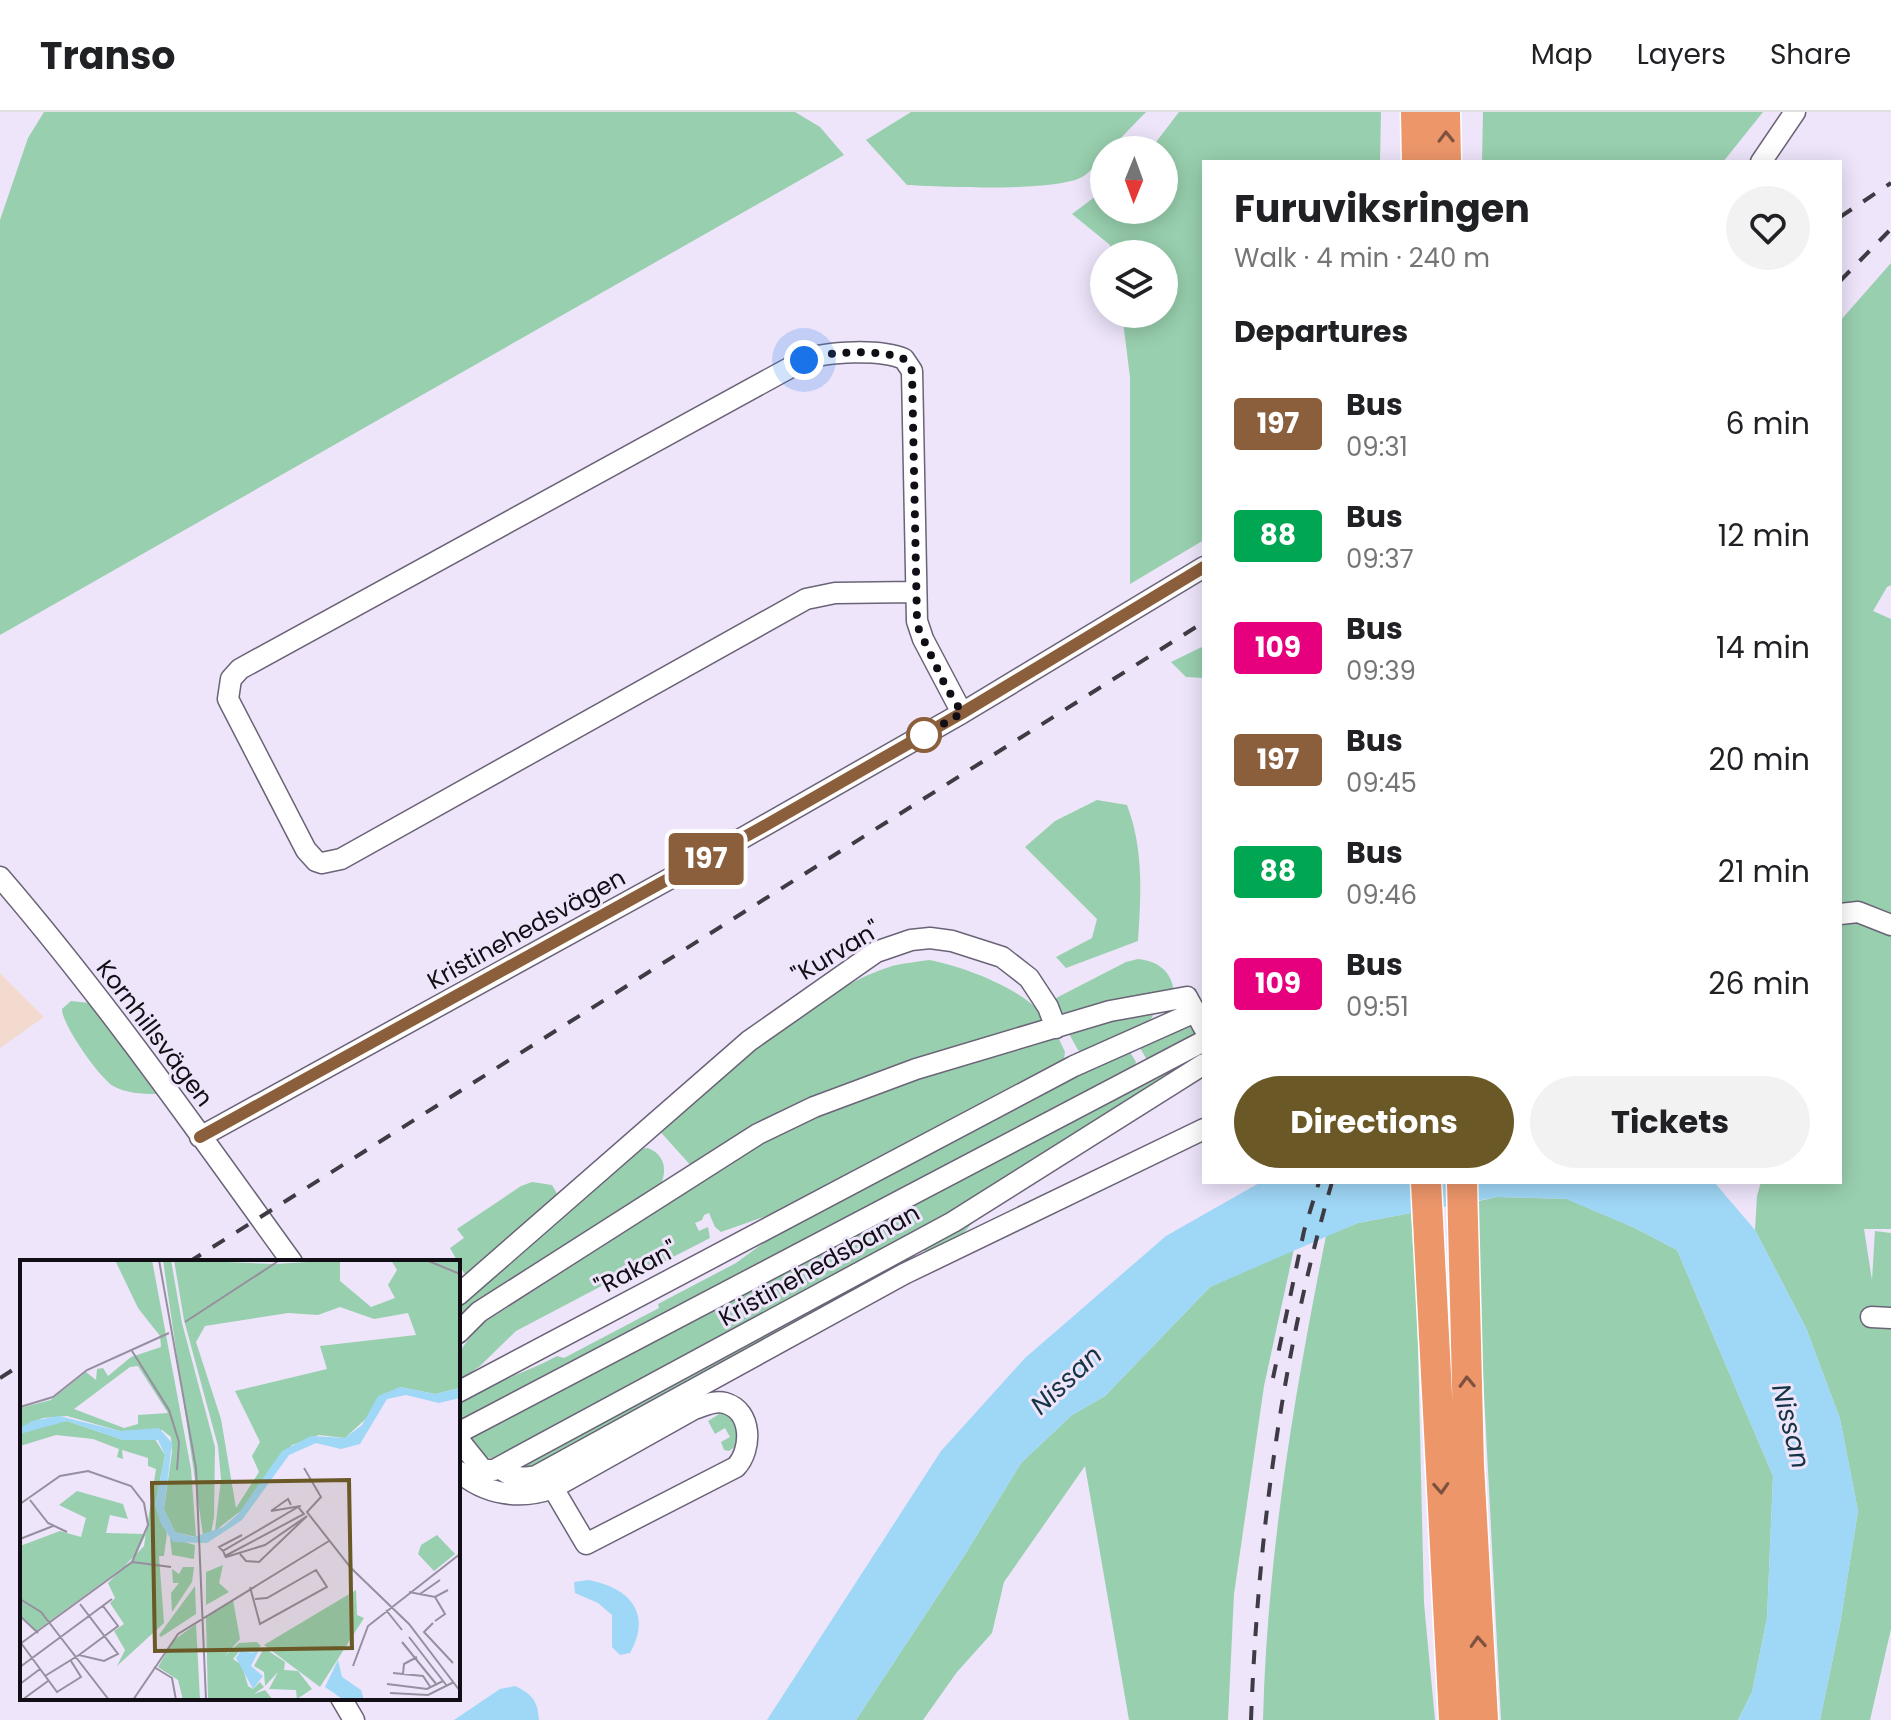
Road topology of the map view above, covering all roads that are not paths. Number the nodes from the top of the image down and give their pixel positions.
1 (1416, 112) edge
2 (1445, 112) edge
3 (1795, 112) edge
4 (1417, 160) edge
5 (1446, 160) edge
6 (1762, 160) edge
7 (1202, 568) edge
8 (916, 592) junction
9 (962, 713) junction
10 (0, 877) edge
11 (1842, 914) edge
12 (1891, 925) edge
13 (1200, 1020) edge
14 (1056, 1028) junction
15 (1202, 1042) edge
16 (1202, 1065) edge
17 (1202, 1130) edge
18 (200, 1137) junction
19 (1426, 1184) edge
20 (1462, 1184) edge
21 (291, 1260) edge
22 (460, 1293) edge
23 (460, 1331) edge
24 (460, 1391) edge
25 (460, 1435) edge
26 (460, 1439) edge
27 (460, 1471) edge
28 (488, 1474) junction
29 (553, 1488) junction
30 (342, 1700) edge
31 (354, 1720) edge
32 (1454, 1720) edge
33 (1483, 1720) edge

1 - 4 highway
5 -> 2 highway
3 - 6 street
7 - 9 street, Kristinehedsvägen
8 - 8 street
8 - 9 street
9 - 18 street, Kristinehedsvägen
10 - 18 street, Kornhillsvägen
11 - 12 street
13 - 14 street
13 - 24 street, "Rakan"
14 - 22 street, "Kurvan"
14 - 23 street
15 - 25 street
16 - 28 street, Kristinehedsbanan
17 - 28 street
18 - 21 street, Kornhillsvägen
19 -> 32 highway
33 -> 20 highway
26 - 28 street
27 - 28 street
28 - 29 street
29 - 29 street
30 - 31 street

